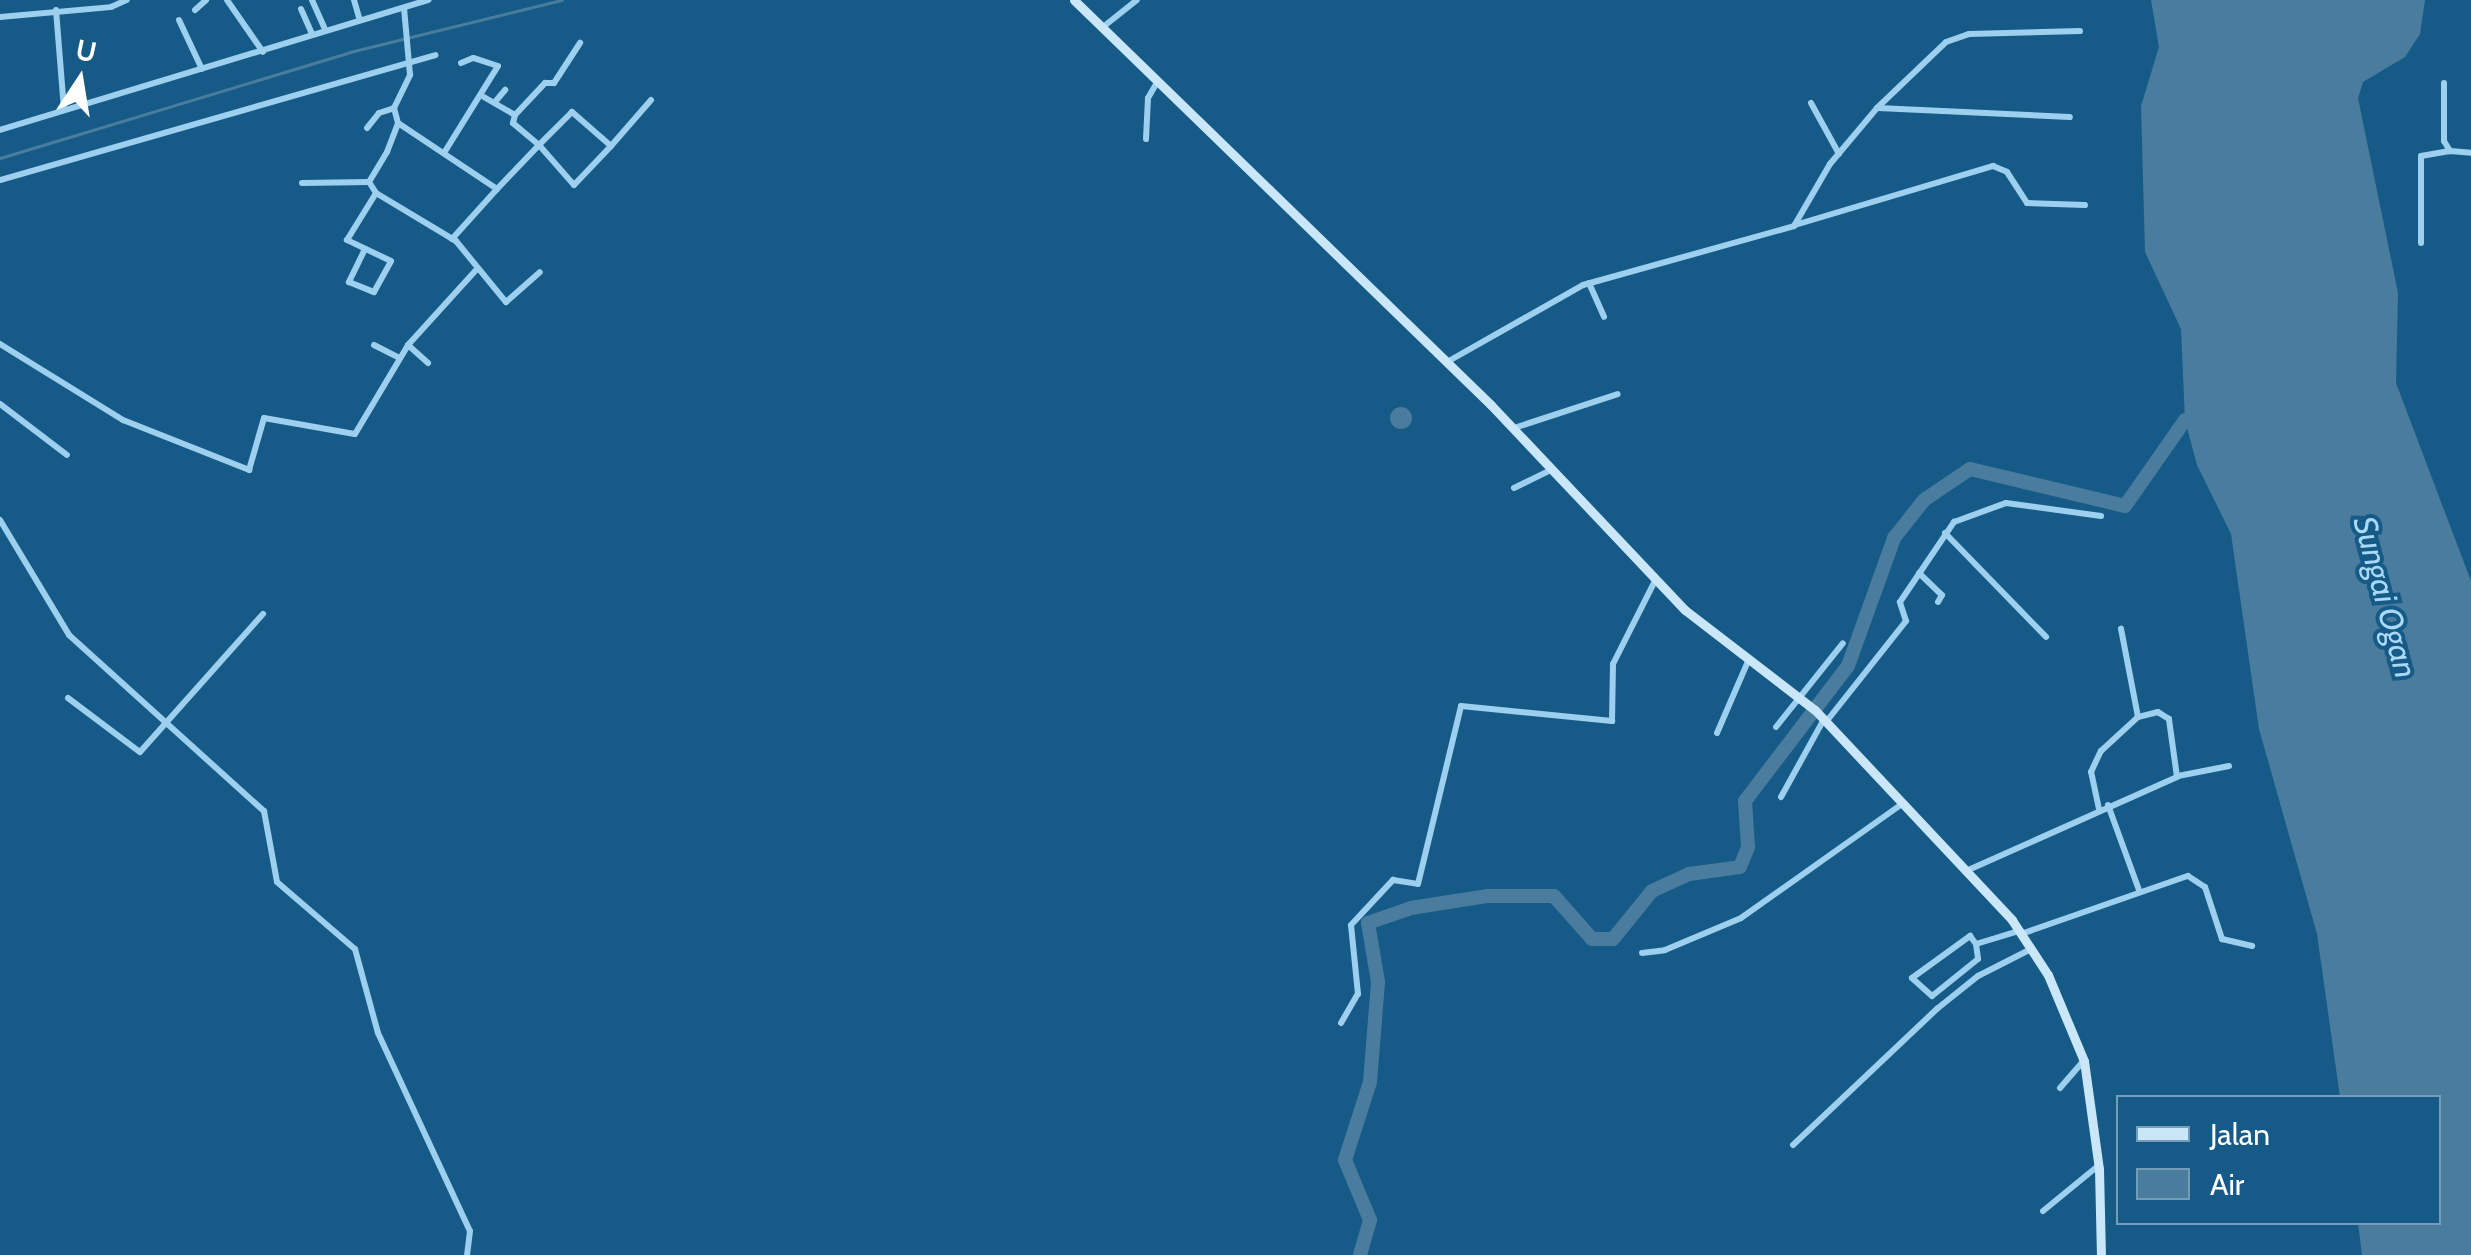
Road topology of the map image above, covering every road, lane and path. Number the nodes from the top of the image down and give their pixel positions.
1 (126, 0) edge
2 (206, 0) edge
3 (228, 0) edge
4 (312, 0) edge
5 (354, 0) edge
6 (398, 0) edge
7 (429, 0) edge
8 (1074, 0) edge
9 (1137, 0) edge
10 (301, 9) dead end
11 (400, 9) junction
12 (56, 10) junction
13 (195, 10) dead end
14 (0, 17) edge
15 (359, 17) junction
16 (179, 20) dead end
17 (1102, 27) junction
18 (325, 29) junction
19 (2080, 30) dead end
20 (312, 34) junction
21 (580, 44) dead end
22 (263, 52) junction
23 (435, 55) dead end
24 (410, 58) junction
25 (461, 64) dead end
26 (202, 69) junction
27 (1158, 81) junction
28 (2444, 83) dead end
29 (505, 90) dead end
30 (484, 97) junction
31 (650, 100) dead end
32 (495, 102) junction
33 (1812, 103) dead end
34 (394, 108) junction
35 (1876, 108) junction
36 (64, 110) junction
37 (515, 115) junction
38 (2070, 117) dead end
39 (398, 123) junction
40 (367, 128) dead end
41 (0, 130) edge
42 (1146, 140) dead end
43 (538, 144) junction
44 (612, 146) junction
45 (2450, 151) junction
46 (444, 154) junction
47 (1839, 154) junction
48 (2471, 154) edge
49 (0, 180) edge
50 (369, 182) junction
51 (302, 183) dead end
52 (497, 189) junction
53 (376, 193) junction
54 (2085, 205) dead end
55 (1794, 226) junction
56 (452, 238) junction
57 (2421, 244) dead end
58 (365, 249) junction
59 (477, 269) junction
60 (540, 272) dead end
61 (1590, 283) junction
62 (1604, 317) dead end
63 (0, 344) edge
64 (374, 345) dead end
65 (408, 345) junction
66 (400, 358) junction
67 (1447, 362) junction
68 (428, 363) dead end
69 (1618, 394) dead end
70 (0, 404) edge
71 (1514, 428) junction
72 (66, 455) dead end
73 (1554, 468) junction
74 (1514, 488) dead end
75 (2101, 516) dead end
76 (0, 520) edge
77 (1946, 533) junction
78 (1918, 574) junction
79 (1656, 578) junction
80 (1938, 602) dead end
81 (263, 614) dead end
82 (2121, 629) dead end
83 (2046, 637) dead end
84 (1844, 643) dead end
85 (1750, 659) junction
86 (1796, 697) junction
87 (68, 698) dead end
88 (2138, 717) junction
89 (168, 721) junction
90 (1825, 722) junction
91 (1776, 727) dead end
92 (1716, 734) dead end
93 (2229, 766) dead end
94 (2176, 776) junction
95 (1781, 796) dead end
96 (1902, 804) junction
97 (2108, 805) junction
98 (2099, 809) junction
99 (1965, 872) junction
100 (2139, 890) junction
101 (2020, 932) junction
102 (1976, 944) junction
103 (2252, 946) dead end
104 (2031, 949) junction
105 (1642, 952) dead end
106 (1341, 1023) dead end
107 (2084, 1061) junction
108 (2060, 1088) dead end
109 (1793, 1144) dead end
110 (2099, 1166) junction
111 (2043, 1211) dead end
112 (468, 1255) edge
113 (2102, 1255) edge

1 - 12 street
2 - 13 street
3 - 22 street
4 - 18 street
5 - 15 street
6 - 11 street
7 - 11 street
8 - 17 street
9 - 17 street
10 - 20 street
11 - 15 street
11 - 24 street
12 - 14 street
12 - 36 street
15 - 18 street
16 - 26 street
17 - 27 street
18 - 20 street
19 - 35 street
20 - 22 street
21 - 37 street
22 - 26 street
23 - 24 street
24 - 34 street
24 - 49 street
25 - 30 street
26 - 36 street
27 - 42 street
27 - 67 street
28 - 45 street
29 - 32 street
30 - 32 street
30 - 46 street
31 - 44 street
32 - 37 street
33 - 47 street
34 - 39 street
34 - 40 street
35 - 38 street
35 - 47 street
36 - 41 street
37 - 43 street
39 - 46 street
39 - 50 street
43 - 44 street
43 - 44 street
43 - 52 street
45 - 48 street
45 - 57 street
46 - 52 street
47 - 55 street
50 - 51 street
50 - 53 street
52 - 56 street
53 - 56 street
53 - 58 street
54 - 55 street
55 - 61 street
56 - 59 street
58 - 58 street
59 - 60 street
59 - 65 street
61 - 62 street
61 - 67 street
63 - 66 street
64 - 66 street
65 - 66 street
65 - 68 street
67 - 71 street
69 - 71 street
70 - 72 street
71 - 73 street
73 - 74 street
73 - 79 street
75 - 77 street
76 - 89 street
77 - 78 street
77 - 83 street
78 - 80 street
78 - 90 street
79 - 85 street
79 - 106 street
81 - 89 street
82 - 88 street
84 - 86 street
85 - 86 street
85 - 92 street
86 - 90 street
86 - 91 street
87 - 89 street
88 - 94 street
88 - 98 street
89 - 112 street
90 - 95 street
90 - 96 street
93 - 94 street
94 - 97 street
96 - 99 street
96 - 105 street
97 - 98 street
97 - 100 street
98 - 99 street
99 - 101 street
100 - 101 street
100 - 103 street
101 - 102 street
101 - 104 street
102 - 102 street
104 - 107 street
104 - 109 street
107 - 108 street
107 - 110 street
110 - 111 street
110 - 113 street

